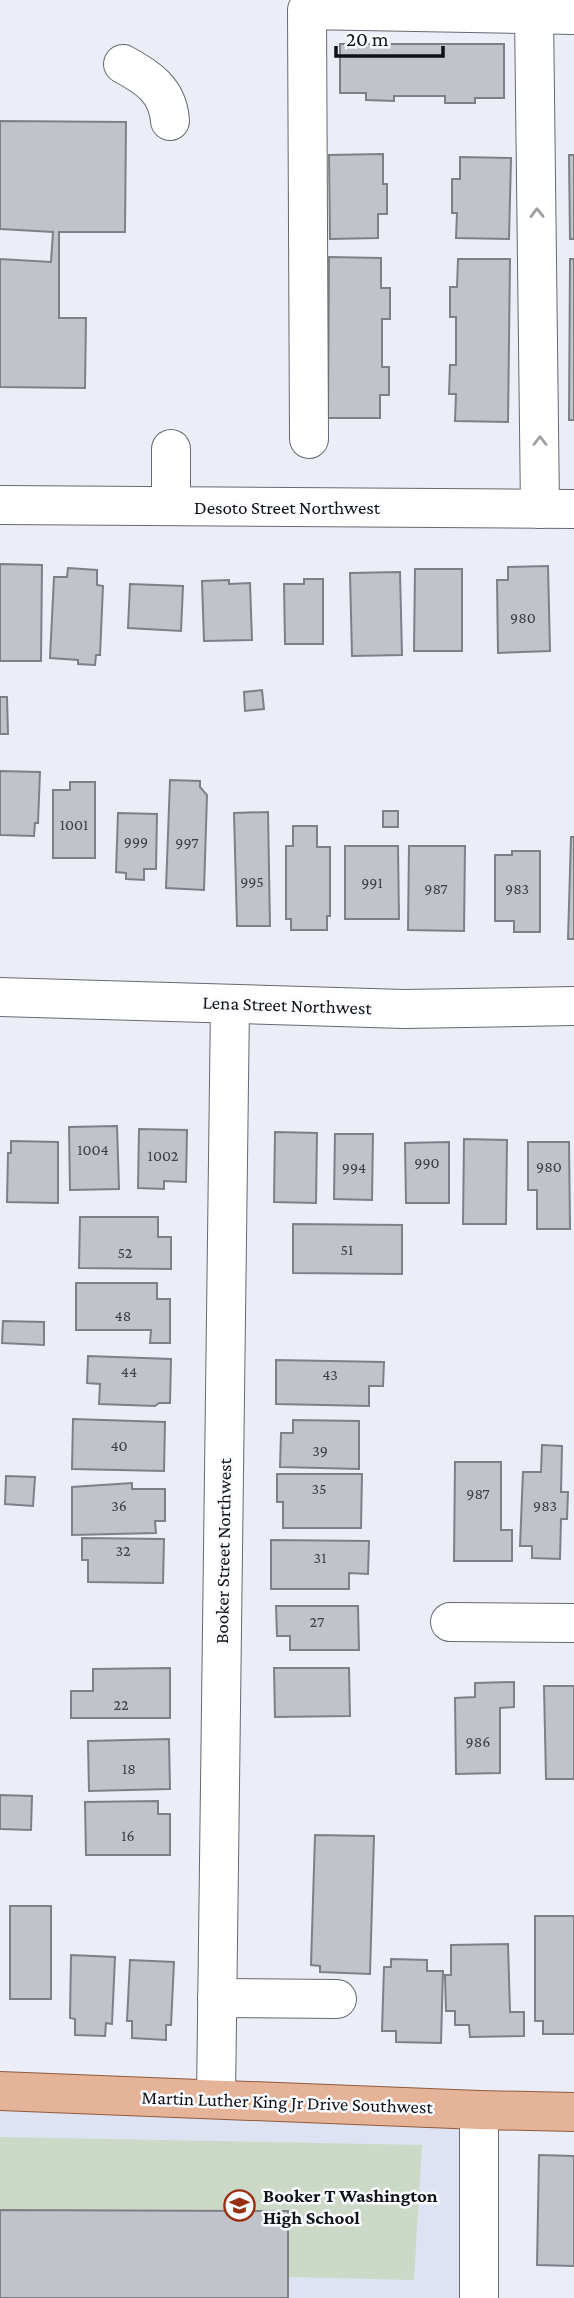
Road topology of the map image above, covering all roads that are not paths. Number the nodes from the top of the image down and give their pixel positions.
1 (534, 14) junction
2 (574, 15) edge
3 (123, 64) dead end
4 (170, 121) dead end
5 (309, 439) dead end
6 (171, 449) dead end
7 (0, 505) edge
8 (171, 506) junction
9 (557, 509) edge
10 (0, 997) edge
11 (230, 1004) junction
12 (574, 1006) edge
13 (450, 1622) dead end
14 (574, 1623) edge
15 (217, 1998) junction
16 (337, 1999) dead end
17 (0, 2091) edge
18 (216, 2098) junction
19 (480, 2110) junction
20 (574, 2112) edge
21 (479, 2298) edge

1 - 2 street
1 - 5 street
9 -> 1 street
3 - 4 street
6 - 8 street
7 - 8 street, Desoto Street Northwest
8 - 9 street, Desoto Street Northwest
10 - 11 street, Lena Street Northwest
11 - 12 street, Lena Street Northwest
11 - 15 street, Booker Street Northwest
13 - 14 street
15 - 16 street
15 - 18 street, Booker Street Northwest
17 - 18 main road, Martin Luther King Jr Drive Southwest
18 - 19 main road, Martin Luther King Jr Drive Southwest
19 - 20 main road, Martin Luther King Jr Drive Southwest
19 - 21 street

